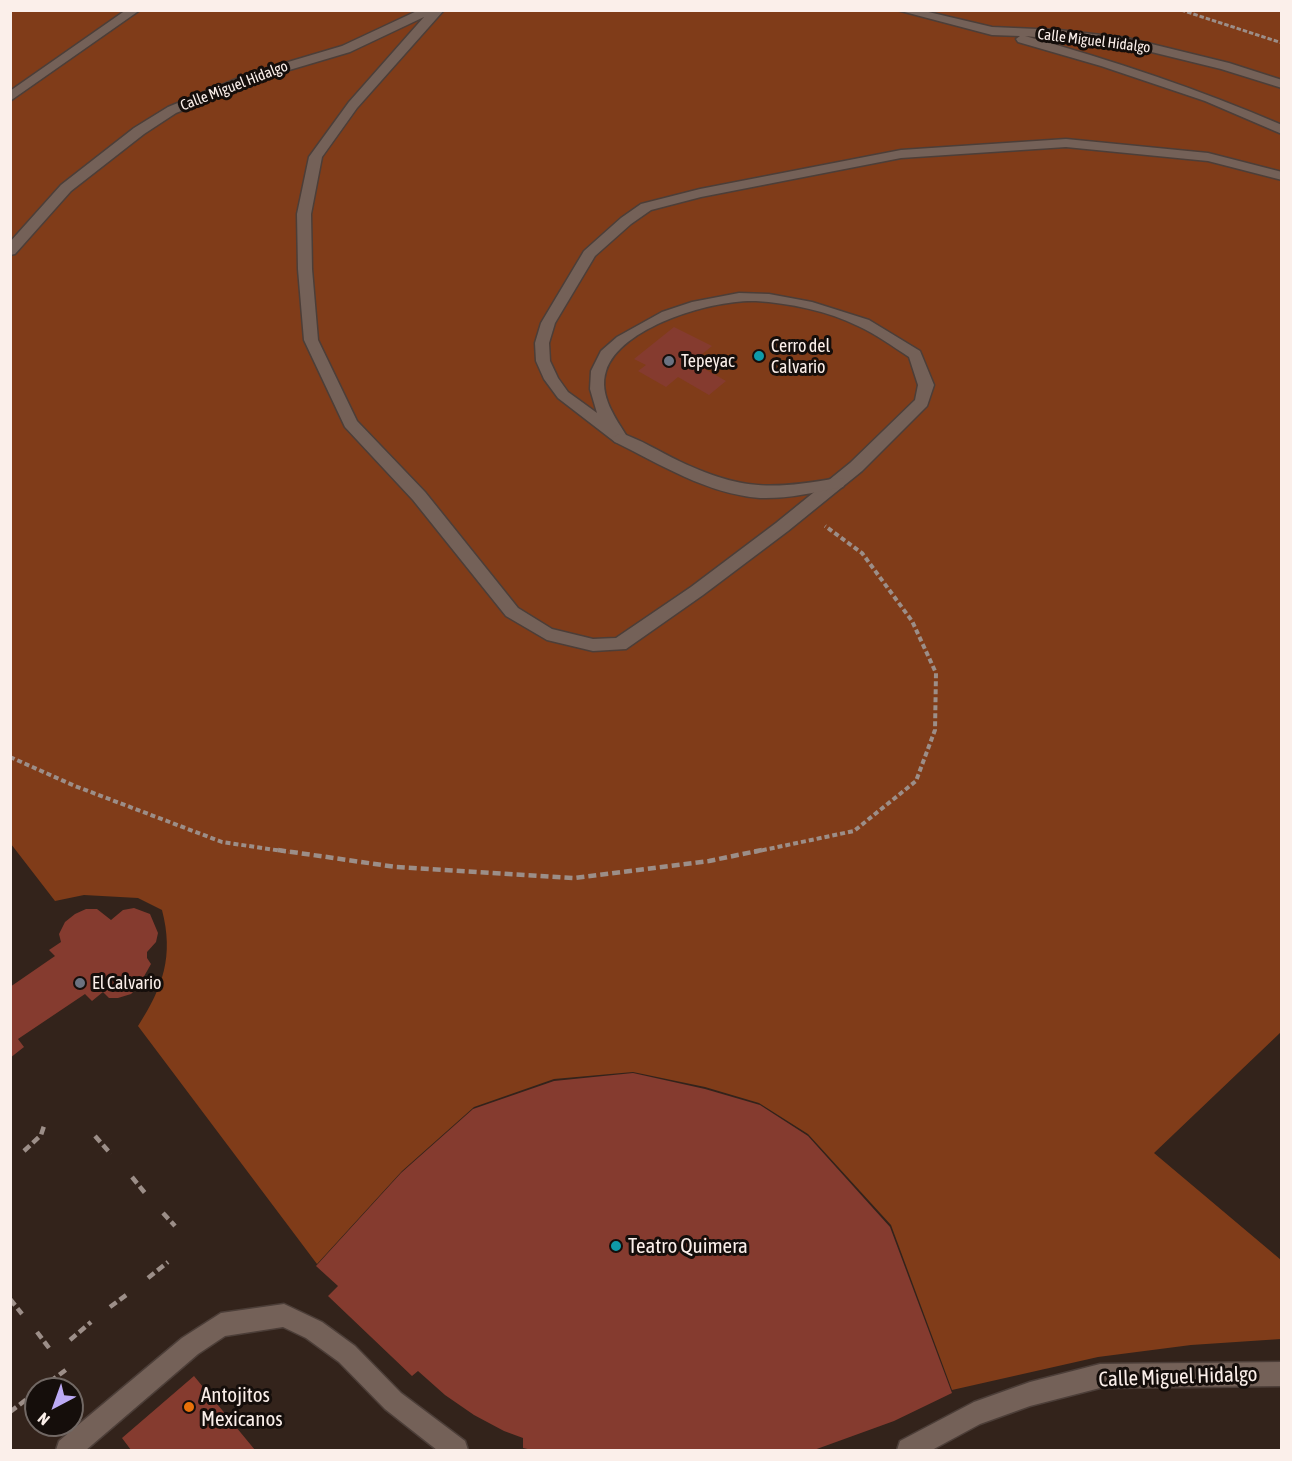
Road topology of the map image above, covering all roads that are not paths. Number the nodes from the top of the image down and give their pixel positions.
1 (134, 10) edge
2 (430, 10) edge
3 (438, 10) edge
4 (903, 10) edge
5 (992, 31) junction
6 (1281, 84) edge
7 (10, 97) edge
8 (1281, 130) edge
9 (1281, 176) edge
10 (10, 251) edge
11 (620, 438) junction
12 (837, 483) junction
13 (1281, 1374) edge
14 (68, 1450) edge
15 (456, 1450) edge
16 (909, 1450) edge

1 - 7 street
2 - 10 street, Calle Miguel Hidalgo
3 - 12 street
4 - 5 street, Calle Miguel Hidalgo
5 - 6 street, Calle Miguel Hidalgo
5 - 8 street
9 - 11 street
11 - 12 street
11 - 12 street
13 - 16 street, Calle Miguel Hidalgo
14 - 15 street

